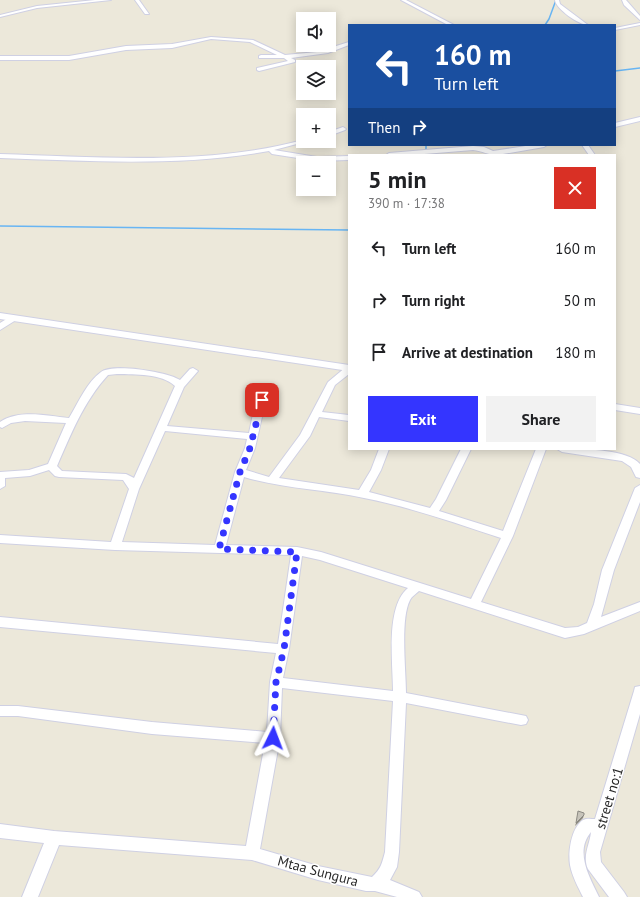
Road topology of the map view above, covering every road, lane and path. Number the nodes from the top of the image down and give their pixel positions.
1 (108, 0) edge
2 (137, 0) edge
3 (403, 0) edge
4 (557, 0) edge
5 (624, 0) edge
6 (147, 13) dead end
7 (0, 16) edge
8 (640, 20) edge
9 (450, 24) edge
10 (585, 24) edge
11 (640, 24) edge
12 (616, 29) edge
13 (348, 43) edge
14 (261, 56) dead end
15 (282, 57) junction
16 (0, 58) edge
17 (259, 69) dead end
18 (640, 120) edge
19 (616, 125) edge
20 (343, 129) dead end
21 (336, 132) edge
22 (296, 143) edge
23 (538, 146) edge
24 (259, 151) junction
25 (401, 154) edge
26 (493, 154) edge
27 (0, 156) edge
28 (348, 158) edge
29 (0, 316) edge
30 (13, 318) junction
31 (0, 327) edge
32 (348, 369) edge
33 (348, 370) edge
34 (193, 372) dead end
35 (180, 386) junction
36 (263, 390) dead end
37 (616, 407) edge
38 (640, 411) edge
39 (316, 414) junction
40 (348, 418) edge
41 (72, 421) junction
42 (2, 425) dead end
43 (161, 428) junction
44 (252, 436) junction
45 (384, 450) edge
46 (466, 450) edge
47 (541, 450) edge
48 (569, 450) edge
49 (52, 466) junction
50 (240, 472) junction
51 (30, 473) junction
52 (59, 474) junction
53 (640, 475) edge
54 (258, 478) junction
55 (274, 479) junction
56 (0, 480) edge
57 (237, 487) junction
58 (640, 488) edge
59 (134, 489) junction
60 (362, 494) junction
61 (432, 513) junction
62 (507, 536) junction
63 (0, 540) edge
64 (115, 546) junction
65 (219, 549) junction
66 (297, 552) junction
67 (418, 586) junction
68 (474, 605) junction
69 (640, 606) edge
70 (0, 622) edge
71 (592, 626) junction
72 (284, 649) junction
73 (276, 682) junction
74 (640, 691) edge
75 (400, 697) junction
76 (0, 711) edge
77 (520, 720) dead end
78 (273, 738) junction
79 (600, 826) junction
80 (0, 831) edge
81 (54, 838) junction
82 (252, 853) junction
83 (375, 884) junction
84 (30, 897) edge
85 (414, 897) edge
86 (591, 897) edge
87 (619, 897) edge

1 - 7 street
2 - 6 street
3 - 9 street
4 - 10 street
5 - 8 street
11 - 12 street
13 - 15 street
14 - 15 street
15 - 16 street
15 - 17 street
18 - 19 street
20 - 21 street
22 - 24 street
23 - 26 street
24 - 27 street
24 - 28 street
25 - 26 street
29 - 30 street
30 - 31 street
30 - 32 street
33 - 39 street
34 - 35 street
35 - 41 street
35 - 43 street
36 - 44 street
37 - 38 street
39 - 40 street
39 - 55 street
41 - 42 street
41 - 49 street
43 - 44 street
43 - 59 street
44 - 50 street
45 - 60 street
46 - 61 street
47 - 62 street
48 - 53 street
49 - 51 street
49 - 52 street
50 - 54 street
50 - 57 street
51 - 52 street
51 - 56 street
52 - 59 street
54 - 55 street
54 - 57 street
55 - 60 street
57 - 65 street
58 - 71 street
59 - 64 street
60 - 61 street
61 - 62 street
62 - 68 street
63 - 64 street
64 - 65 street
65 - 66 street
66 - 67 street
66 - 72 street
67 - 68 street
67 - 75 street, Mtaa Sungura
68 - 71 street
69 - 71 street
70 - 72 street
72 - 73 street
73 - 75 street
73 - 78 street
74 - 79 street, street no:1
75 - 77 street
75 - 83 street, Mtaa Sungura
76 - 78 street
78 - 82 street
79 - 86 street
79 - 87 street, street no:1
80 - 81 street, Mtaa Sungura
81 - 82 street, Mtaa Sungura
81 - 84 street
82 - 83 street, Mtaa Sungura
83 - 85 street

